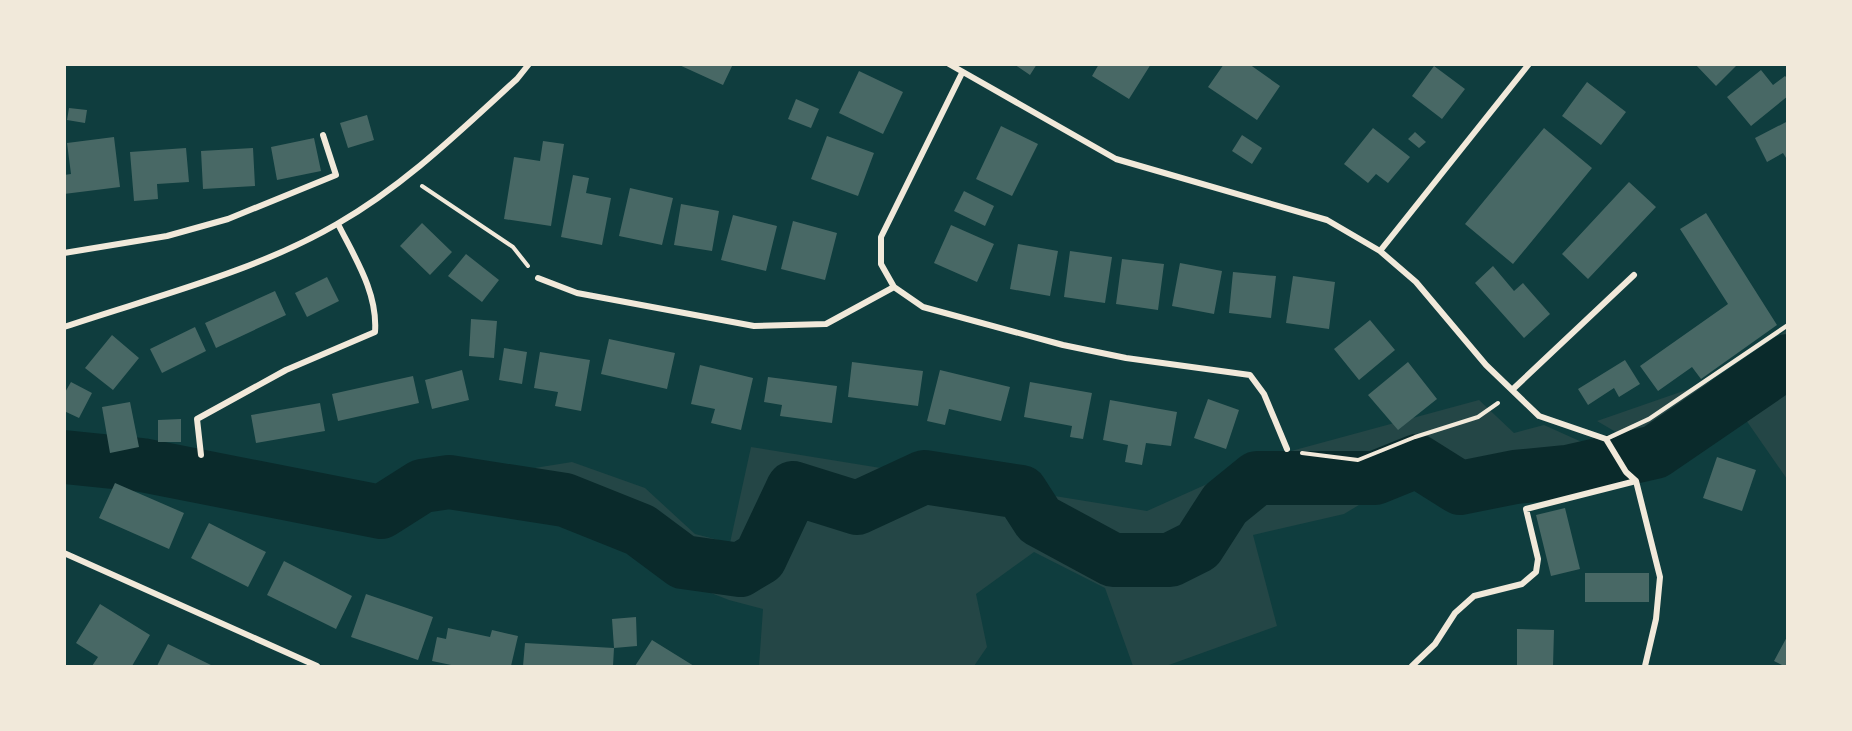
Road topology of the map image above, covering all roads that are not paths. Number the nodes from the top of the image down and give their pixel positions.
1 (529, 64) edge
2 (950, 64) edge
3 (1529, 64) edge
4 (963, 73) junction
5 (324, 135) dead end
6 (338, 224) junction
7 (1380, 251) junction
8 (64, 253) edge
9 (1634, 275) dead end
10 (538, 278) road end
11 (894, 287) junction
12 (1788, 325) edge
13 (64, 327) edge
14 (1512, 390) junction
15 (1606, 439) junction
16 (1287, 449) road end
17 (201, 455) dead end
18 (1635, 481) junction
19 (64, 554) edge
20 (317, 666) edge
21 (1412, 666) edge
22 (1645, 666) edge

1 - 6 street
2 - 4 street
3 - 7 street
4 - 7 street
4 - 11 street
5 - 8 street
6 - 13 street
6 - 17 street
7 - 14 street
9 - 14 street
10 - 11 street
11 - 16 street
12 - 15 lane
14 - 15 street
15 - 18 street
18 - 21 street
18 - 22 street
19 - 20 street

